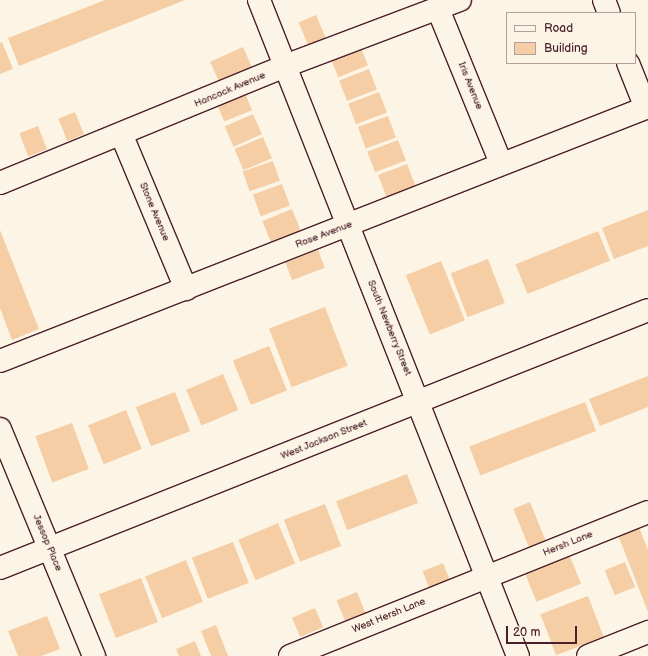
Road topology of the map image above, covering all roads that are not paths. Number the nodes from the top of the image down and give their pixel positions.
1 (259, 0) edge
2 (460, 0) edge
3 (604, 0) edge
4 (438, 9) junction
5 (609, 12) edge
6 (628, 64) edge
7 (285, 66) junction
8 (647, 107) edge
9 (122, 136) junction
10 (501, 163) junction
11 (0, 183) edge
12 (348, 226) junction
13 (186, 289) junction
14 (648, 310) edge
15 (0, 361) edge
16 (419, 403) junction
17 (0, 429) edge
18 (648, 512) edge
19 (50, 549) junction
20 (0, 568) edge
21 (488, 576) junction
22 (648, 632) edge
23 (94, 656) edge
24 (290, 656) edge
25 (518, 656) edge
26 (588, 656) edge

1 - 7 street, South Newberry Street
2 - 4 street, Hancock Avenue
3 - 5 street
4 - 7 street, Hancock Avenue
4 - 10 street, Iris Avenue
6 - 8 street
7 - 9 street, Hancock Avenue
7 - 12 street, South Newberry Street
8 - 10 street, Rose Avenue
9 - 11 street, Hancock Avenue
9 - 13 street, Stone Avenue
10 - 12 street, Rose Avenue
12 - 13 street, Rose Avenue
12 - 16 street, South Newberry Street
13 - 15 street, Rose Avenue
14 - 16 street, West Jackson Street
16 - 19 street, West Jackson Street
16 - 21 street, South Newberry Street
17 - 19 street, Jessop Place
18 - 21 street, Hersh Lane
19 - 20 street, West Jackson Street
19 - 23 street, Jessop Place
21 - 24 street, West Hersh Lane
21 - 25 street, South Newberry Street
22 - 26 street

